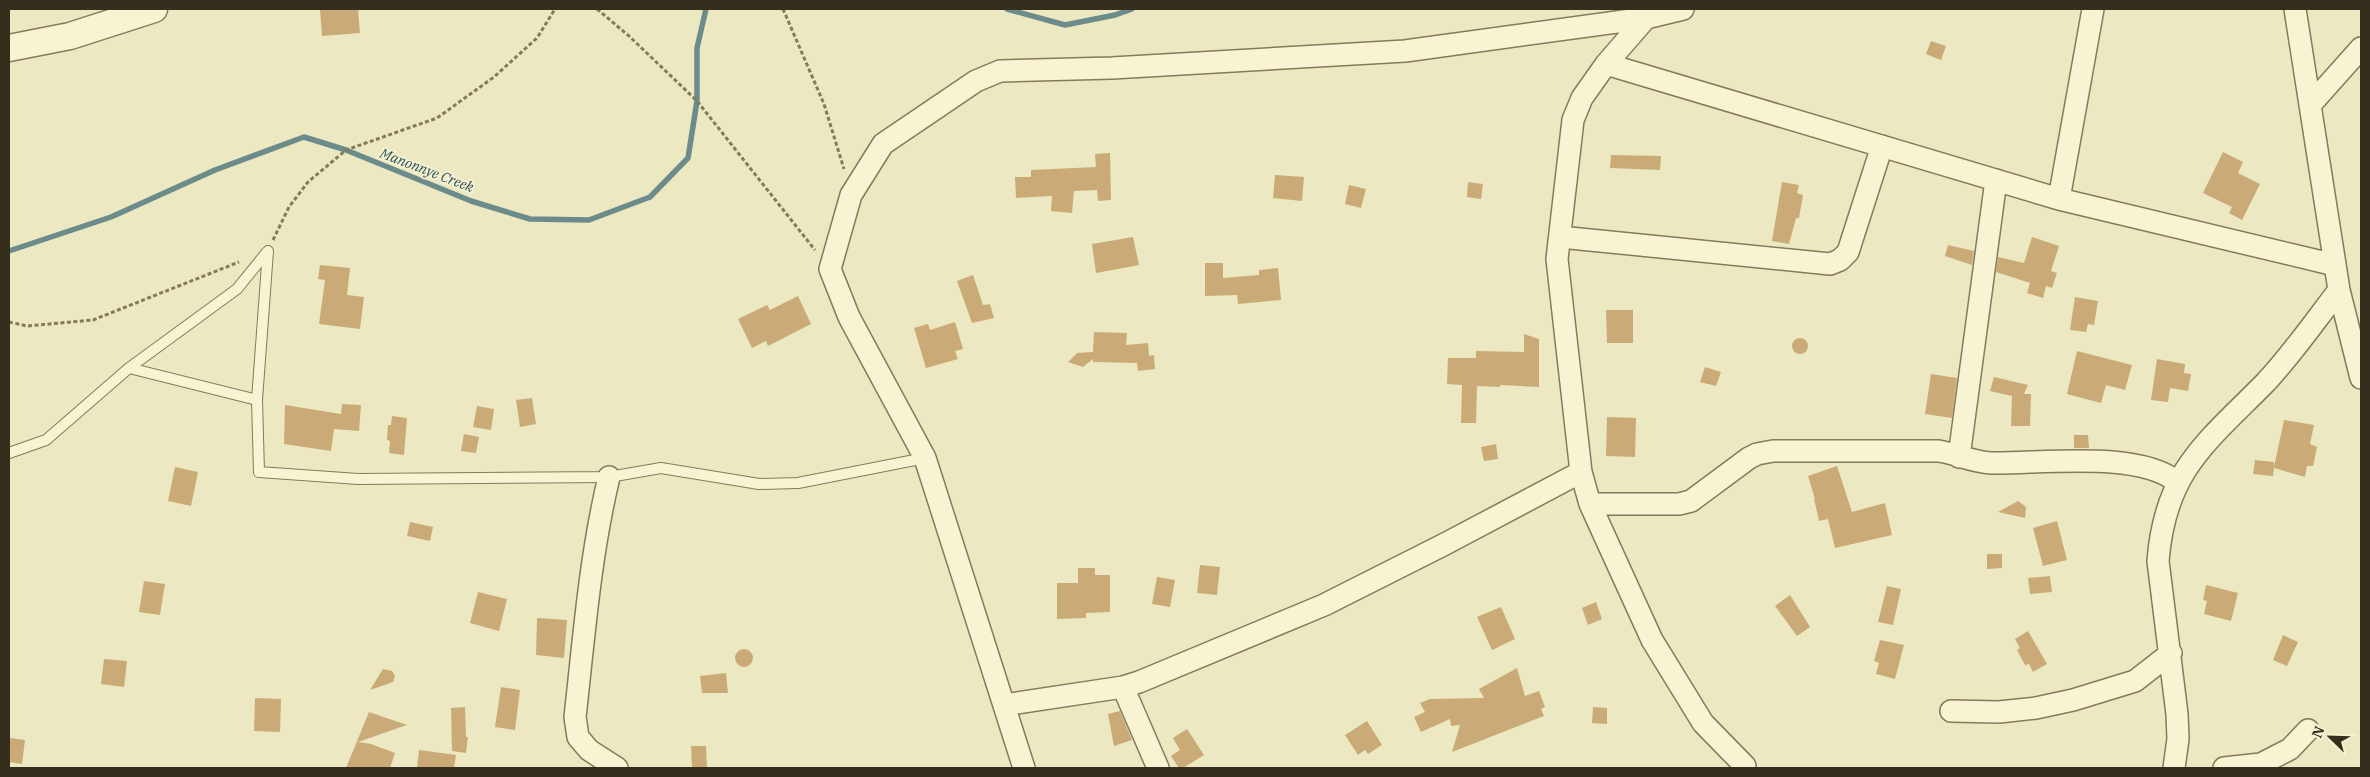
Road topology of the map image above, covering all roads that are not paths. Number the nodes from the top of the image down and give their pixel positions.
1 (154, 9) edge
2 (1682, 9) edge
3 (2093, 9) edge
4 (2295, 9) edge
5 (1646, 18) junction
6 (9, 48) edge
7 (2361, 48) edge
8 (1606, 64) junction
9 (2311, 104) junction
10 (1882, 146) junction
11 (1996, 180) junction
12 (2059, 199) junction
13 (1560, 237) junction
14 (2335, 265) junction
15 (2339, 290) junction
16 (128, 368) junction
17 (2361, 378) edge
18 (257, 400) junction
19 (9, 452) edge
20 (1959, 457) junction
21 (925, 458) junction
22 (1580, 472) junction
23 (609, 477) junction
24 (2177, 482) junction
25 (1590, 504) junction
26 (2170, 653) junction
27 (1123, 687) junction
28 (1004, 705) junction
29 (1951, 711) dead end
30 (2308, 730) dead end
31 (1740, 767) edge
32 (617, 768) edge
33 (1024, 768) edge
34 (1158, 768) edge
35 (2174, 768) edge
36 (2224, 768) edge

1 - 6 street
2 - 5 street
3 - 12 street
4 - 9 street
5 - 8 street
5 - 21 street
7 - 9 street
8 - 10 street
8 - 13 street
9 - 14 street
10 - 11 street
10 - 13 street
11 - 12 street
11 - 20 street
12 - 14 street
13 - 22 street
14 - 15 street
15 - 17 street
15 - 24 street
16 - 18 lane
16 - 18 lane
16 - 19 lane
18 - 23 lane
20 - 24 street
20 - 25 street
21 - 23 lane
21 - 28 street
22 - 25 street
22 - 27 street
23 - 32 street
24 - 26 street
25 - 31 street
26 - 29 street
26 - 35 street
27 - 28 street
27 - 34 street
28 - 33 street
30 - 36 street

